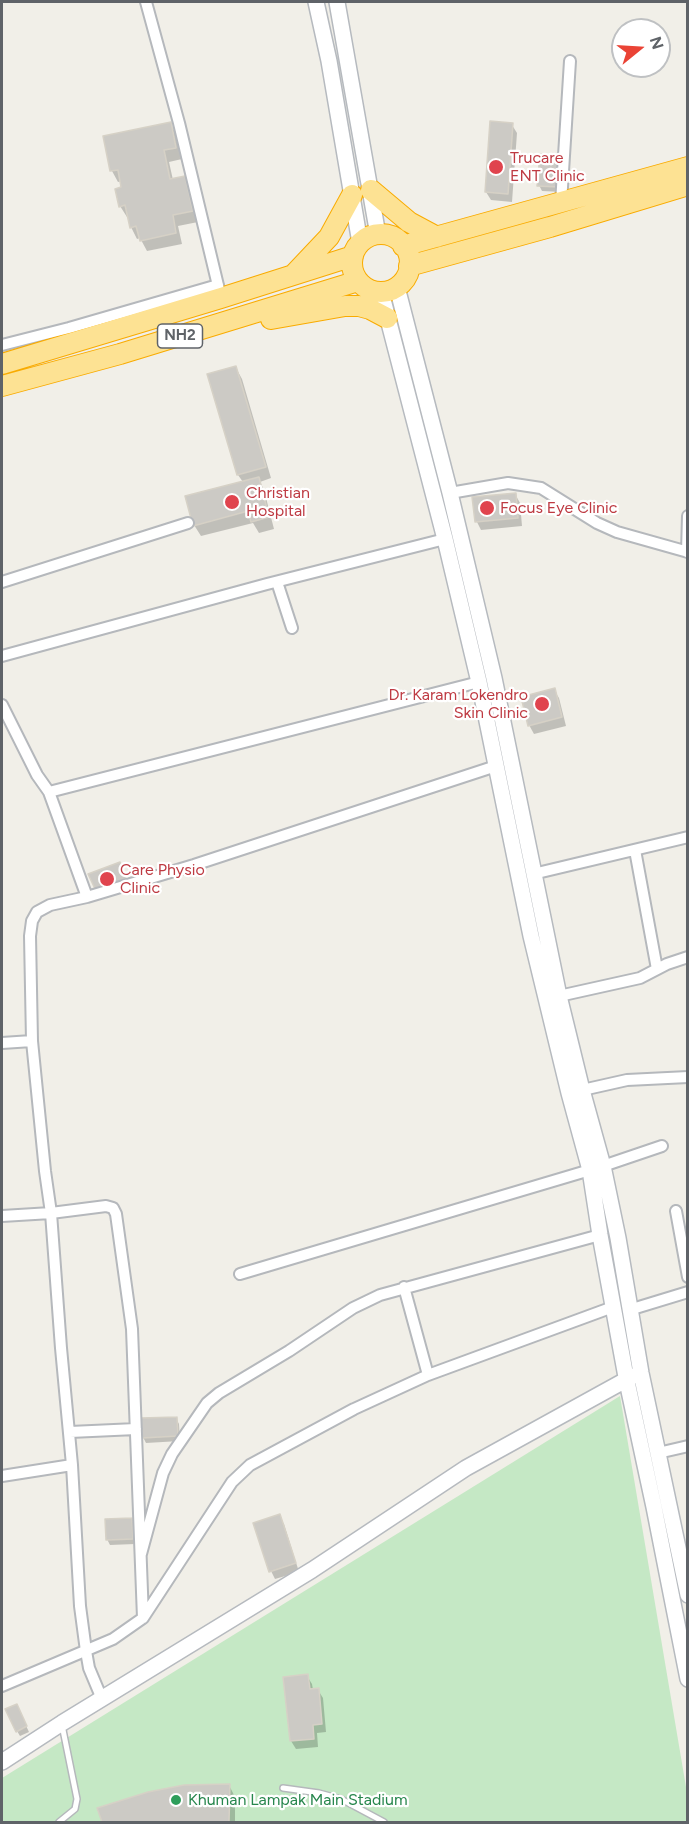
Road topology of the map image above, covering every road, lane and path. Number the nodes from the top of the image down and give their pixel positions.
1 (146, 2) edge
2 (316, 2) edge
3 (337, 2) edge
4 (570, 61) dead end
5 (687, 167) edge
6 (687, 185) edge
7 (361, 193) junction
8 (561, 203) junction
9 (437, 237) junction
10 (364, 244) junction
11 (403, 246) junction
12 (409, 266) junction
13 (293, 275) junction
14 (358, 281) junction
15 (389, 290) junction
16 (219, 292) junction
17 (387, 318) junction
18 (230, 321) junction
19 (2, 345) edge
20 (2, 364) edge
21 (2, 387) edge
22 (450, 493) junction
23 (687, 516) edge
24 (188, 523) dead end
25 (445, 539) junction
26 (687, 552) edge
27 (2, 582) edge
28 (277, 582) junction
29 (292, 628) dead end
30 (2, 656) edge
31 (479, 682) junction
32 (2, 705) edge
33 (496, 766) junction
34 (49, 792) junction
35 (517, 833) junction
36 (687, 837) edge
37 (634, 850) junction
38 (533, 874) junction
39 (87, 897) junction
40 (687, 957) edge
41 (657, 969) junction
42 (560, 996) junction
43 (33, 1041) junction
44 (2, 1043) edge
45 (687, 1077) edge
46 (575, 1091) junction
47 (662, 1146) dead end
48 (597, 1168) junction
49 (676, 1211) dead end
50 (51, 1213) junction
51 (2, 1216) edge
52 (600, 1235) junction
53 (240, 1274) dead end
54 (687, 1277) edge
55 (404, 1287) junction
56 (687, 1292) edge
57 (613, 1307) junction
58 (629, 1310) junction
59 (429, 1375) junction
60 (634, 1376) junction
61 (136, 1429) junction
62 (70, 1432) junction
63 (684, 1447) edge
64 (658, 1453) junction
65 (72, 1465) junction
66 (2, 1476) edge
67 (141, 1554) junction
68 (687, 1595) edge
69 (144, 1618) junction
70 (86, 1651) junction
71 (687, 1679) edge
72 (2, 1686) edge
73 (102, 1699) junction
74 (62, 1723) junction
75 (2, 1762) edge
76 (283, 1788) dead end
77 (59, 1822) edge
78 (384, 1822) edge

1 - 16 street
2 - 7 main road
3 - 7 main road
4 - 8 street
5 - 8 highway
6 - 12 highway
7 - 9 highway
7 - 10 main road
7 - 13 highway
8 - 9 highway
9 - 11 highway
10 - 11 highway
10 - 13 highway, NH2
10 - 14 highway
11 - 12 highway
12 - 15 highway
13 - 16 highway, NH2
14 - 15 highway
14 - 18 highway, NH2
15 - 17 main road
15 - 22 main road
16 - 19 street
16 - 20 highway, NH2
17 - 18 highway
17 - 25 main road
18 - 21 highway, NH2
22 - 26 street
22 - 35 main road
23 - 26 street
24 - 27 street
25 - 28 street
25 - 31 main road
28 - 29 street
28 - 30 street
31 - 33 main road
31 - 34 street
32 - 34 street
33 - 35 main road
33 - 39 street
34 - 39 street
35 - 38 main road
35 - 46 main road
36 - 37 street
37 - 38 street
37 - 41 street
38 - 42 main road
39 - 43 street
40 - 41 street
41 - 42 street
42 - 46 main road
43 - 44 street
43 - 50 street
45 - 46 street
46 - 48 main road
47 - 48 street
48 - 52 main road
48 - 53 street
48 - 58 main road
49 - 54 street
50 - 51 street
50 - 61 street
50 - 62 street
52 - 55 street
52 - 57 main road
55 - 59 street
55 - 67 street
56 - 58 street
57 - 59 street
57 - 60 main road
58 - 60 main road
59 - 69 street
60 - 64 main road
60 - 71 main road
60 - 73 main road
61 - 62 street
61 - 67 street
62 - 65 street
63 - 64 street
64 - 68 main road
65 - 66 street
65 - 70 street
67 - 69 street
69 - 70 street
70 - 72 street
70 - 73 street
73 - 74 main road
74 - 75 main road
74 - 77 lane
76 - 78 lane

